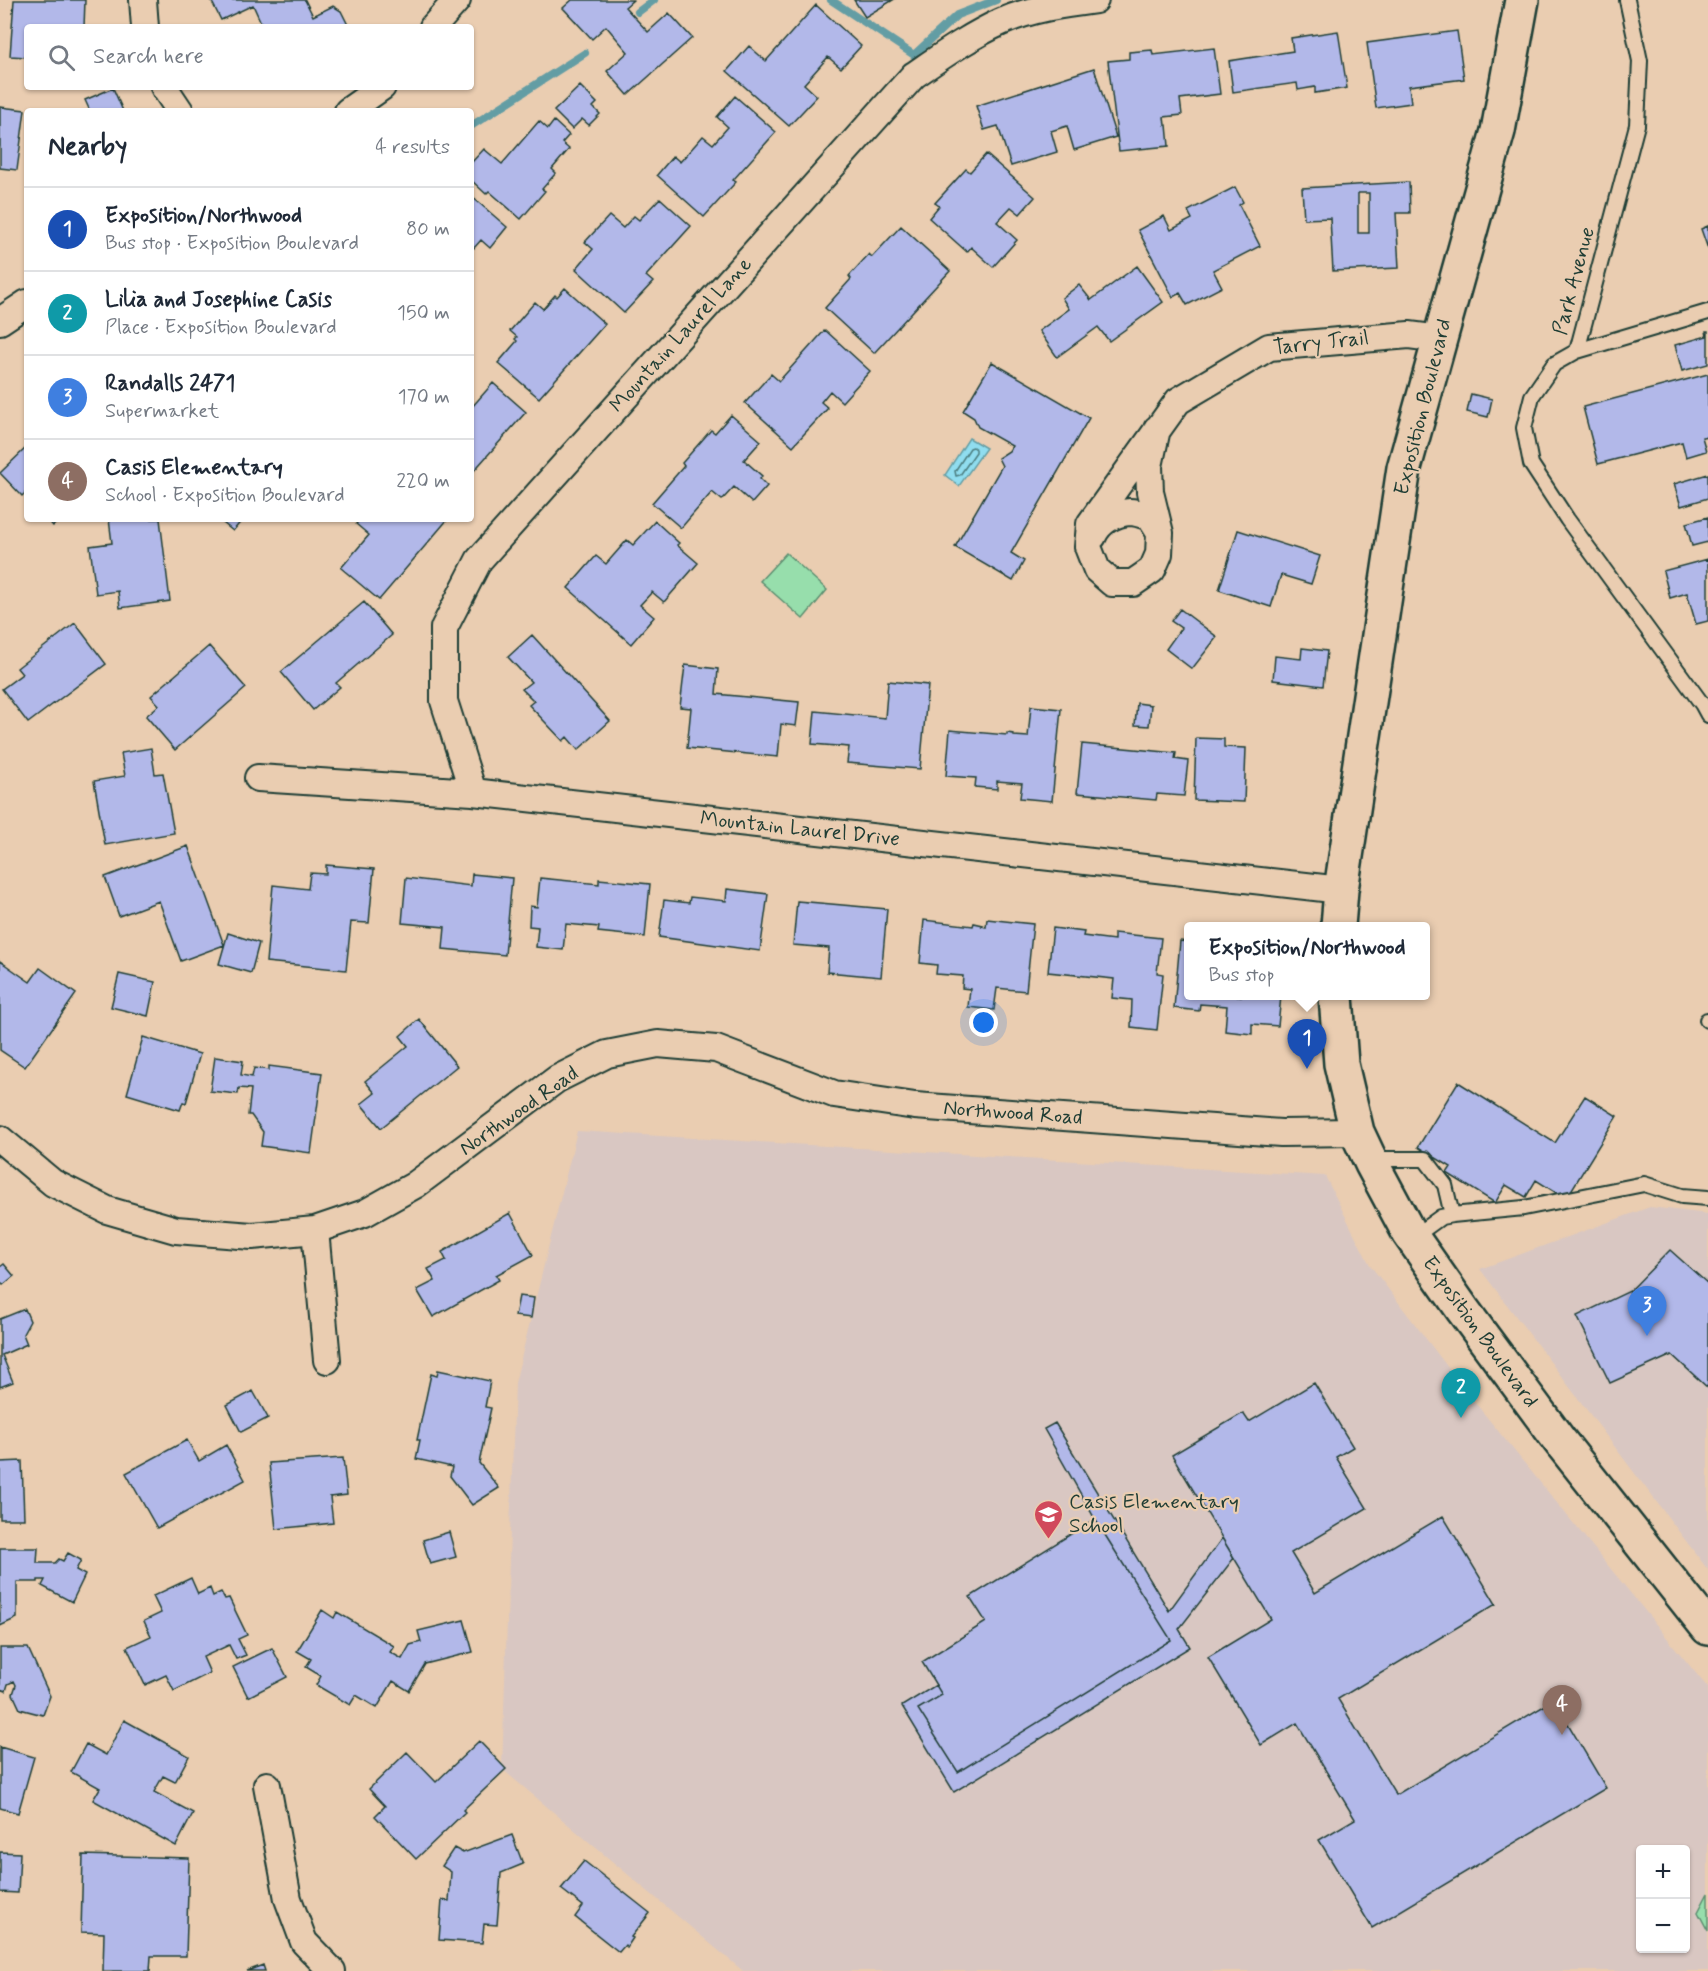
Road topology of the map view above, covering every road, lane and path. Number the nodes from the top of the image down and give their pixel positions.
1 (142, 0) edge
2 (457, 0) edge
3 (1095, 0) edge
4 (1522, 0) edge
5 (1627, 0) edge
6 (145, 24) edge
7 (437, 24) edge
8 (166, 90) edge
9 (378, 90) edge
10 (178, 108) edge
11 (352, 108) edge
12 (24, 305) edge
13 (1708, 312) edge
14 (0, 321) edge
15 (1440, 339) junction
16 (1577, 351) junction
17 (1157, 429) junction
18 (1160, 533) junction
19 (1088, 547) junction
20 (1708, 715) edge
21 (258, 778) dead end
22 (472, 792) junction
23 (1341, 890) junction
24 (1338, 922) edge
25 (1336, 1000) edge
26 (1357, 1132) junction
27 (0, 1139) edge
28 (1372, 1164) junction
29 (1708, 1198) edge
30 (1452, 1215) junction
31 (315, 1230) junction
32 (1412, 1238) junction
33 (327, 1360) dead end
34 (1708, 1628) edge
35 (267, 1785) dead end
36 (332, 1971) edge

1 - 6 street
2 - 7 street
3 - 22 street, Mountain Laurel Lane
4 - 15 street, Exposition Boulevard
5 - 16 lane, Park Avenue
8 - 10 street
9 - 11 street
12 - 14 street
13 - 16 lane
15 - 17 street, Tarry Trail
15 - 23 street, Exposition Boulevard
16 - 20 lane, Park Avenue
17 - 18 street, Tarry Trail
17 - 19 street, Tarry Trail
18 - 19 street
18 - 19 street, Tarry Trail
21 - 22 street, Mountain Laurel Drive
22 - 23 street, Mountain Laurel Drive
23 - 24 street, Exposition Boulevard
25 - 26 street, Exposition Boulevard
26 - 28 street, Exposition Boulevard
26 - 31 street, Northwood Road
27 - 31 street, Northwood Road
28 - 30 lane
28 - 32 street, Exposition Boulevard
29 - 30 lane
30 - 32 lane
31 - 33 street
32 - 34 street, Exposition Boulevard
35 - 36 street

